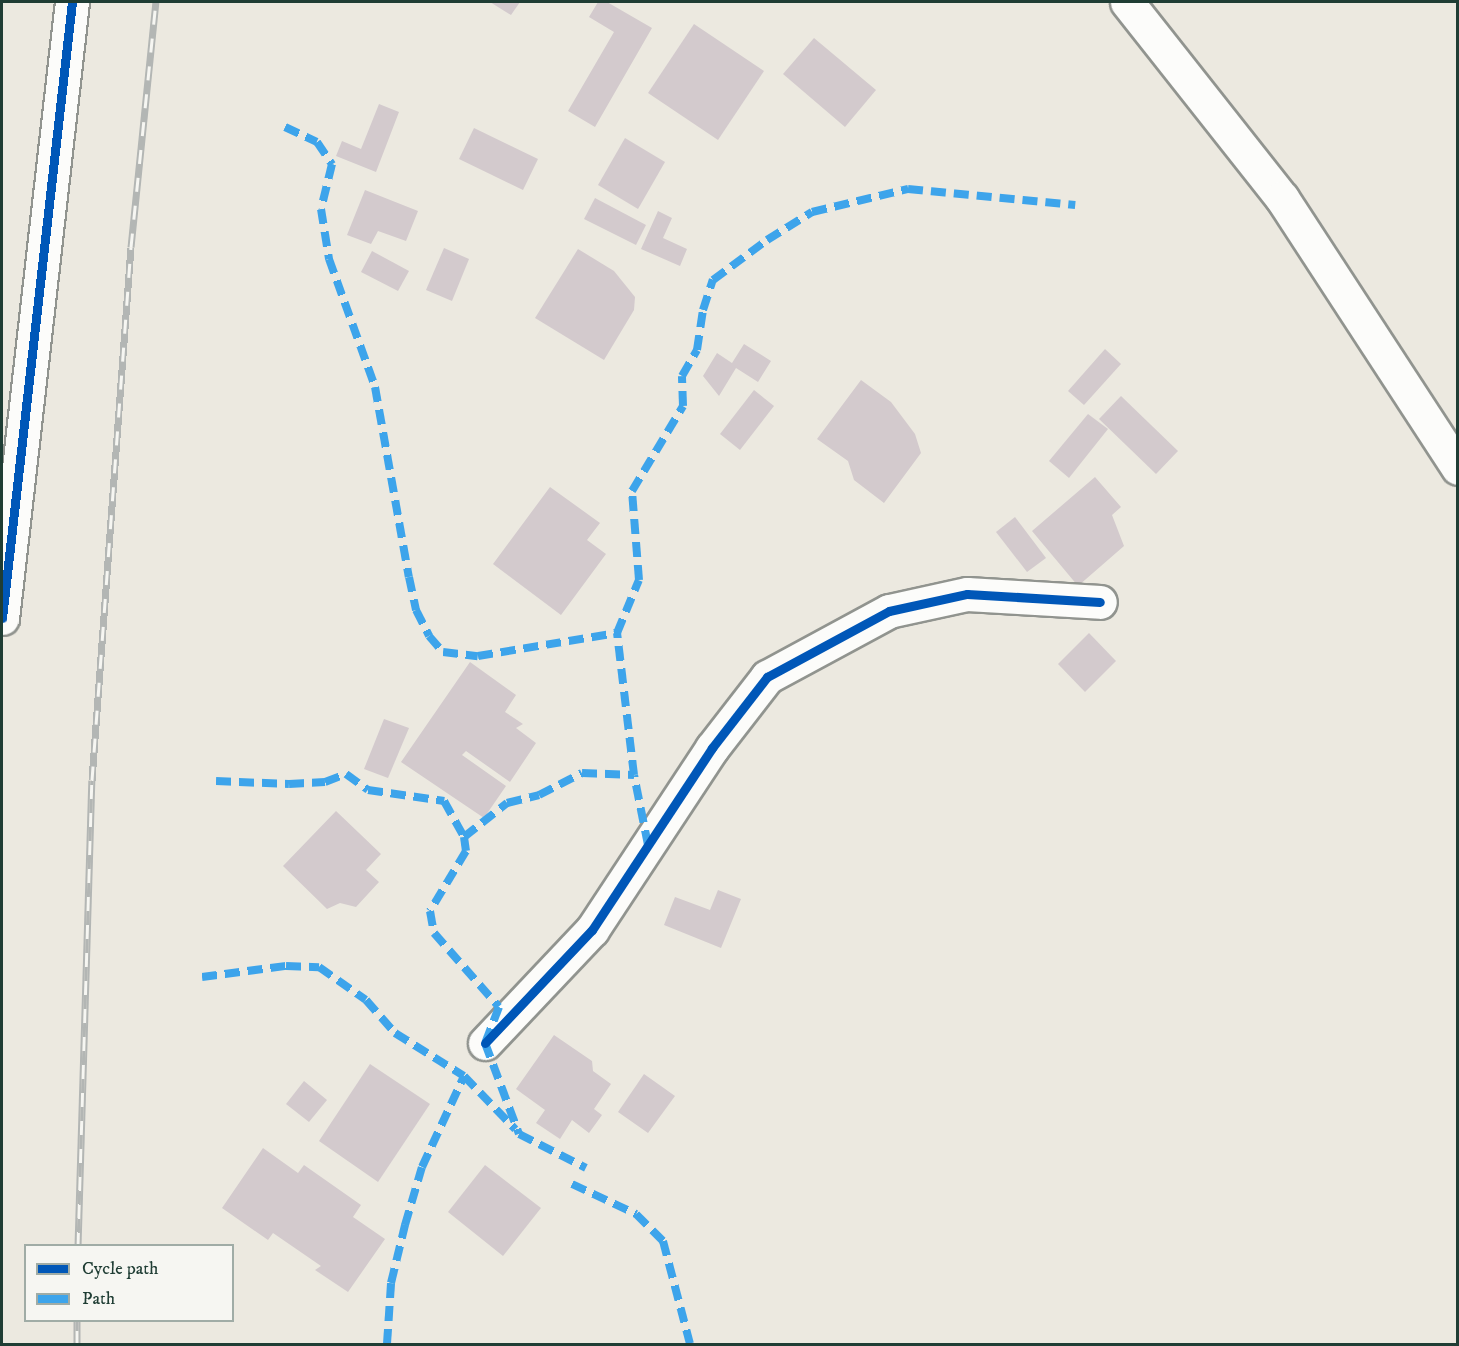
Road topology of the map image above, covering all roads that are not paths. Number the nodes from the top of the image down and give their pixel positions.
1 (72, 2) edge
2 (1127, 2) edge
3 (1458, 468) edge
4 (1100, 602) dead end
5 (2, 618) edge
6 (485, 1043) dead end

1 - 5 main road
2 - 3 main road
4 - 6 main road

